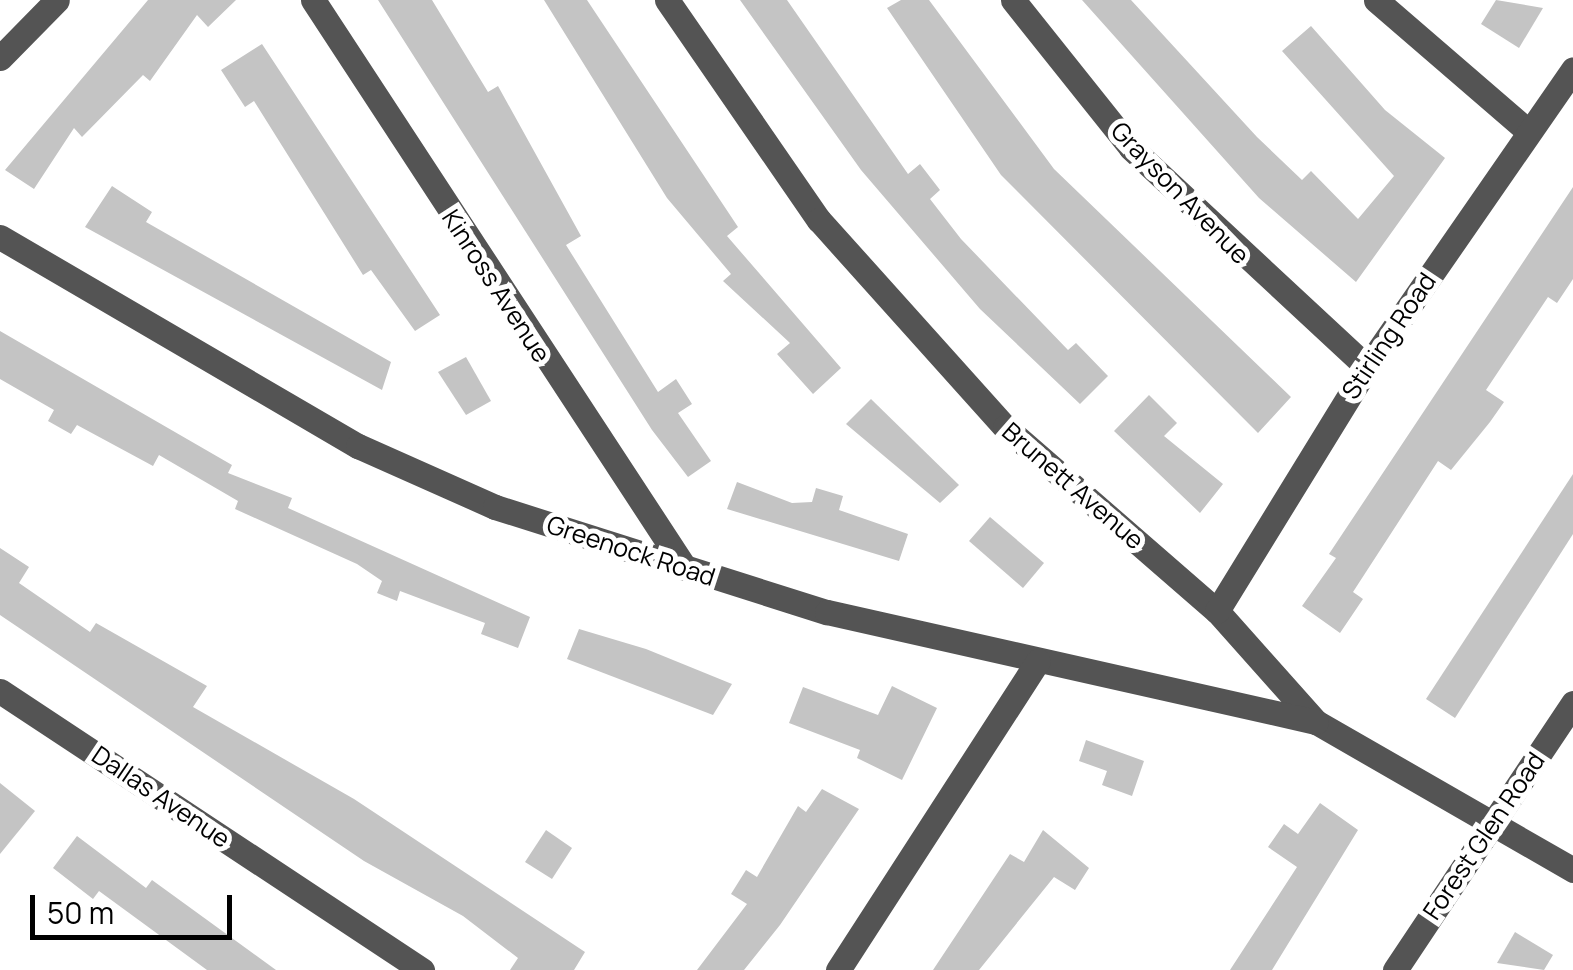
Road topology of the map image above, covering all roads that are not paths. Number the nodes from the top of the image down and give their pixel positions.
1 (57, 0) edge
2 (313, 0) edge
3 (667, 0) edge
4 (1013, 0) edge
5 (1376, 0) edge
6 (0, 58) edge
7 (1573, 69) edge
8 (1528, 132) junction
9 (0, 237) edge
10 (1367, 368) junction
11 (684, 568) junction
12 (1216, 611) junction
13 (1038, 661) junction
14 (0, 690) edge
15 (1573, 703) edge
16 (1316, 722) junction
17 (1490, 826) junction
18 (1573, 870) edge
19 (422, 970) edge
20 (838, 970) edge
21 (1395, 970) edge

1 - 6 street
2 - 11 street, Kinross Avenue
3 - 12 street, Brunett Avenue
4 - 10 street, Grayson Avenue
5 - 8 street
7 - 8 street, Stirling Road
8 - 10 street, Stirling Road
9 - 11 street, Greenock Road
10 - 12 street, Stirling Road
11 - 13 street, Greenock Road
12 - 16 street, Brunett Avenue
13 - 16 street, Greenock Road
13 - 20 street
14 - 19 street, Dallas Avenue
15 - 17 street, Forest Glen Road
16 - 17 street, Brunett Avenue
17 - 18 street, Brunett Avenue
17 - 21 street, Forest Glen Road

